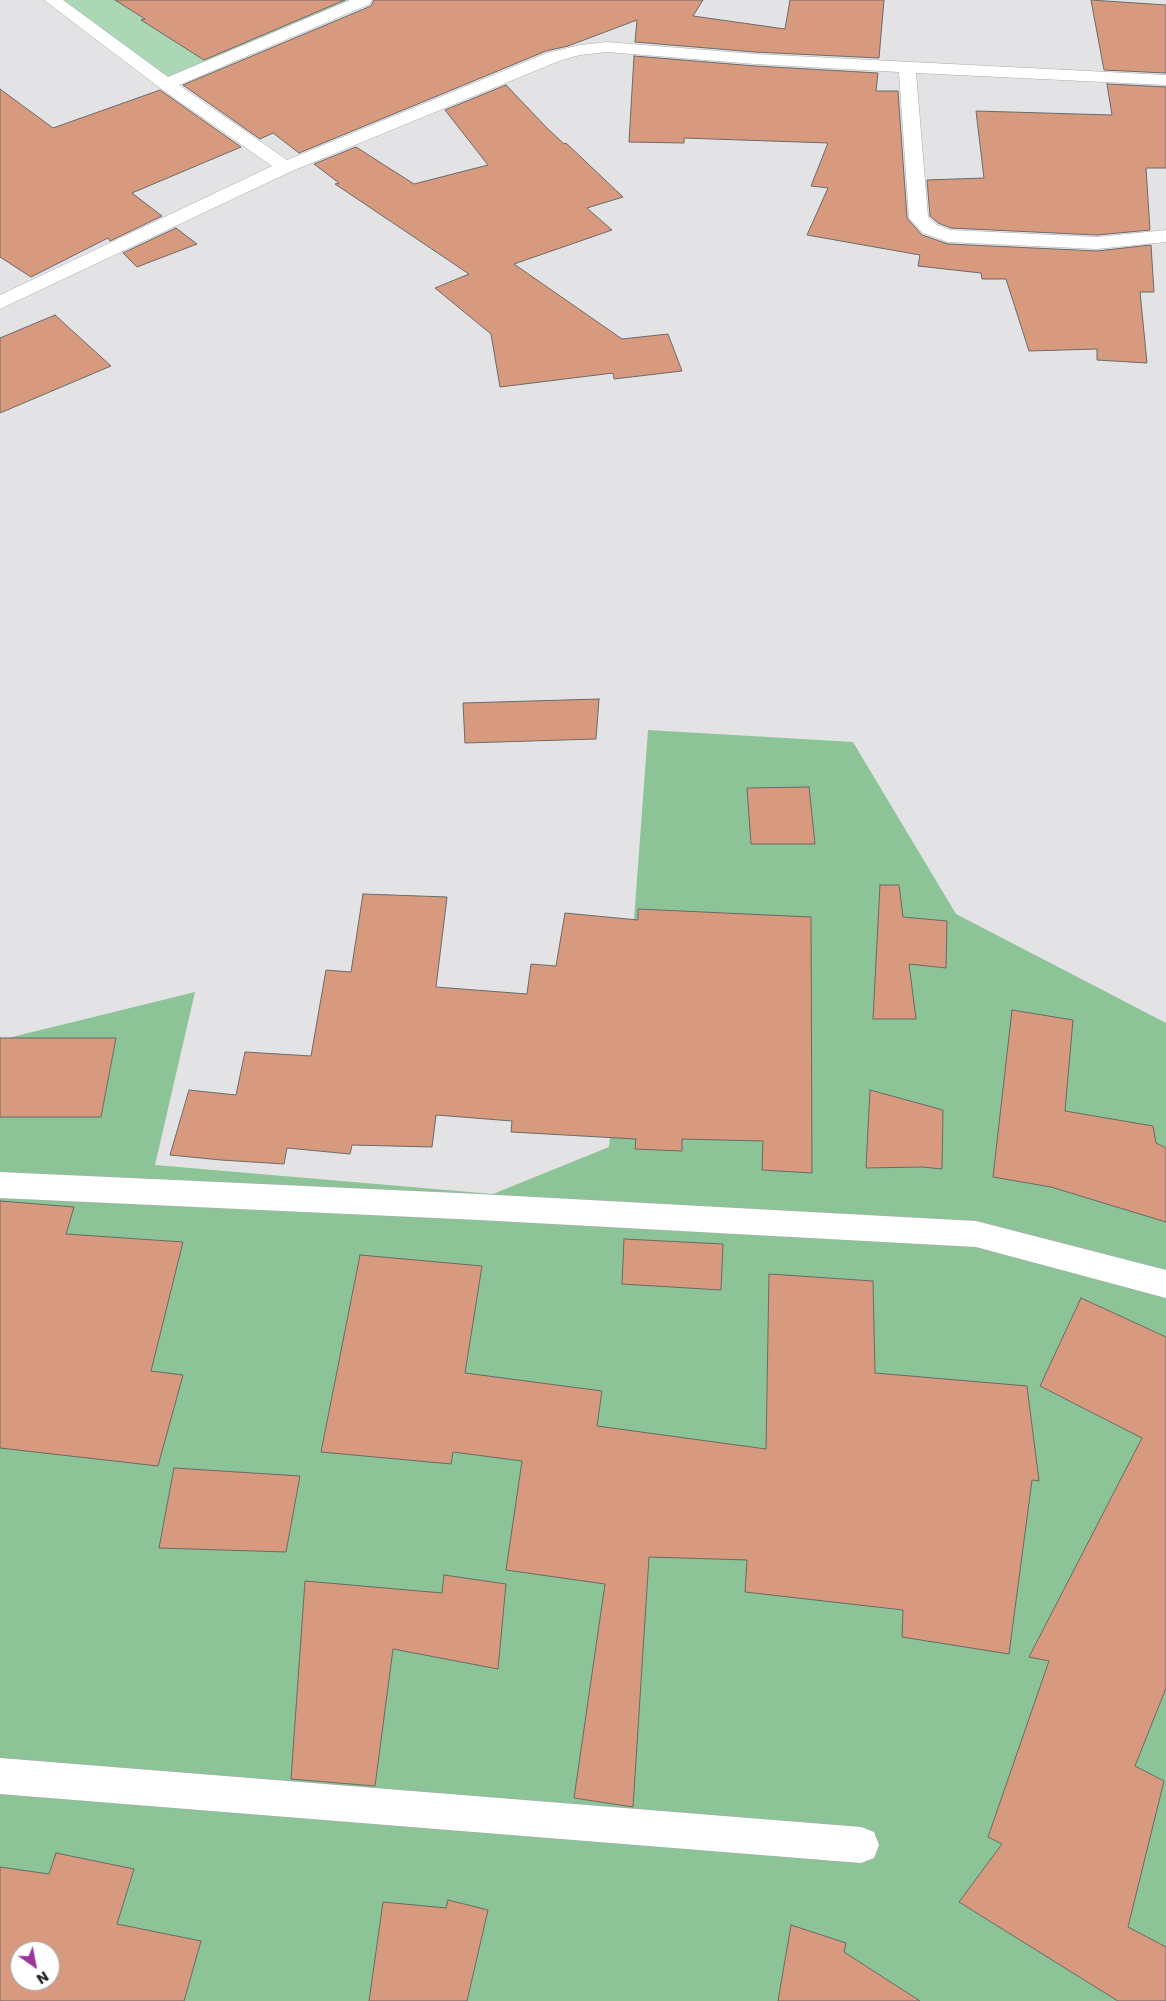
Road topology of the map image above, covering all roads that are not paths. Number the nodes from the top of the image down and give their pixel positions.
1 (52, 0) edge
2 (364, 0) edge
3 (907, 67) junction
4 (1166, 80) edge
5 (166, 84) junction
6 (285, 167) junction
7 (1166, 236) edge
8 (0, 303) edge
9 (0, 1185) edge
10 (1166, 1284) edge
11 (0, 1776) edge
12 (861, 1845) dead end

1 - 5 street
2 - 5 street
3 - 4 street
3 - 6 street
3 - 7 street
5 - 6 street
6 - 8 street
9 - 10 street
11 - 12 street

